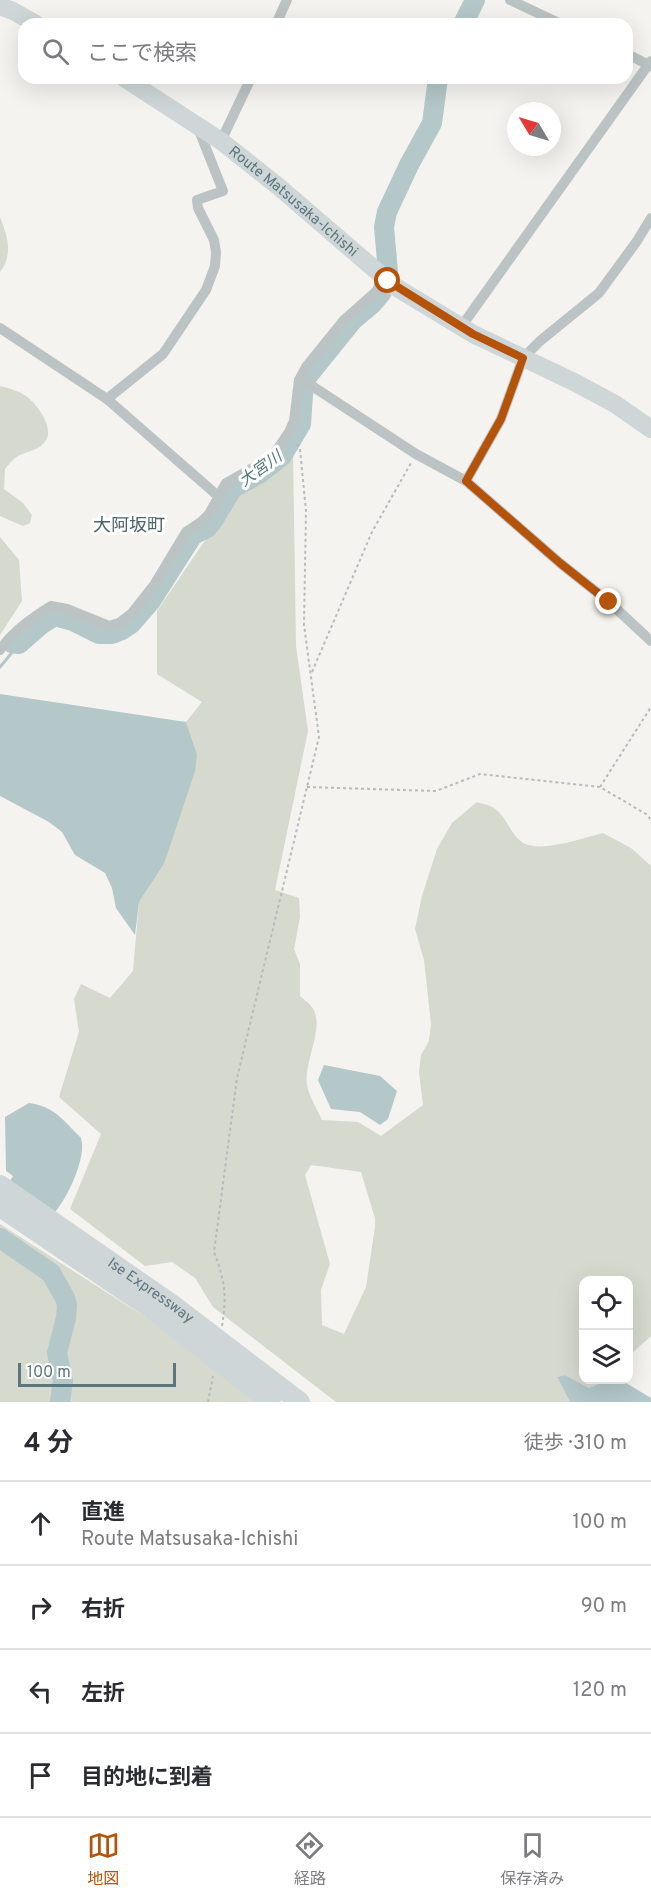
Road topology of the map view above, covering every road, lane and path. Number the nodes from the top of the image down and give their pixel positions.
1 (287, 0) edge
2 (510, 0) edge
3 (0, 6) edge
4 (24, 18) edge
5 (279, 18) edge
6 (548, 18) edge
7 (633, 57) edge
8 (650, 64) edge
9 (133, 84) edge
10 (247, 84) edge
11 (197, 125) junction
12 (221, 141) junction
13 (651, 218) edge
14 (385, 282) junction
15 (461, 327) junction
16 (0, 328) edge
17 (523, 358) junction
18 (302, 381) junction
19 (107, 399) junction
20 (651, 429) edge
21 (291, 436) junction
22 (416, 454) junction
23 (466, 481) junction
24 (218, 496) junction
25 (651, 641) edge
26 (0, 650) edge
27 (311, 674) junction
28 (651, 707) edge
29 (308, 788) junction
30 (600, 788) junction
31 (651, 820) edge
32 (0, 1185) edge
33 (0, 1207) edge
34 (50, 1230) junction
35 (225, 1309) dead end
36 (210, 1391) dead end
37 (208, 1402) edge
38 (271, 1402) edge
39 (300, 1402) edge

1 - 5 street
2 - 6 street
3 - 4 main road
7 - 8 street
8 - 15 street
9 - 11 main road, Route Matsusaka-Ichishi
10 - 12 street
11 - 12 main road, Route Matsusaka-Ichishi
11 - 19 street
12 - 14 main road, Route Matsusaka-Ichishi
13 - 17 street
14 - 15 main road, Route Matsusaka-Ichishi
14 - 18 street
15 - 17 main road, Route Matsusaka-Ichishi
16 - 19 street
17 - 20 main road, Route Matsusaka-Ichishi
17 - 23 street
18 - 21 street
18 - 22 street
19 - 24 street
21 - 24 street
21 - 27 path
22 - 23 street
22 - 27 path
23 - 25 street
24 - 26 street
27 - 29 path
28 - 30 path
29 - 30 path
29 - 35 path
30 - 31 path
32 - 34 highway, Ise Expressway
33 - 34 highway, Ise Expressway
34 - 38 highway, Ise Expressway
34 - 39 highway, Ise Expressway
36 - 37 path

